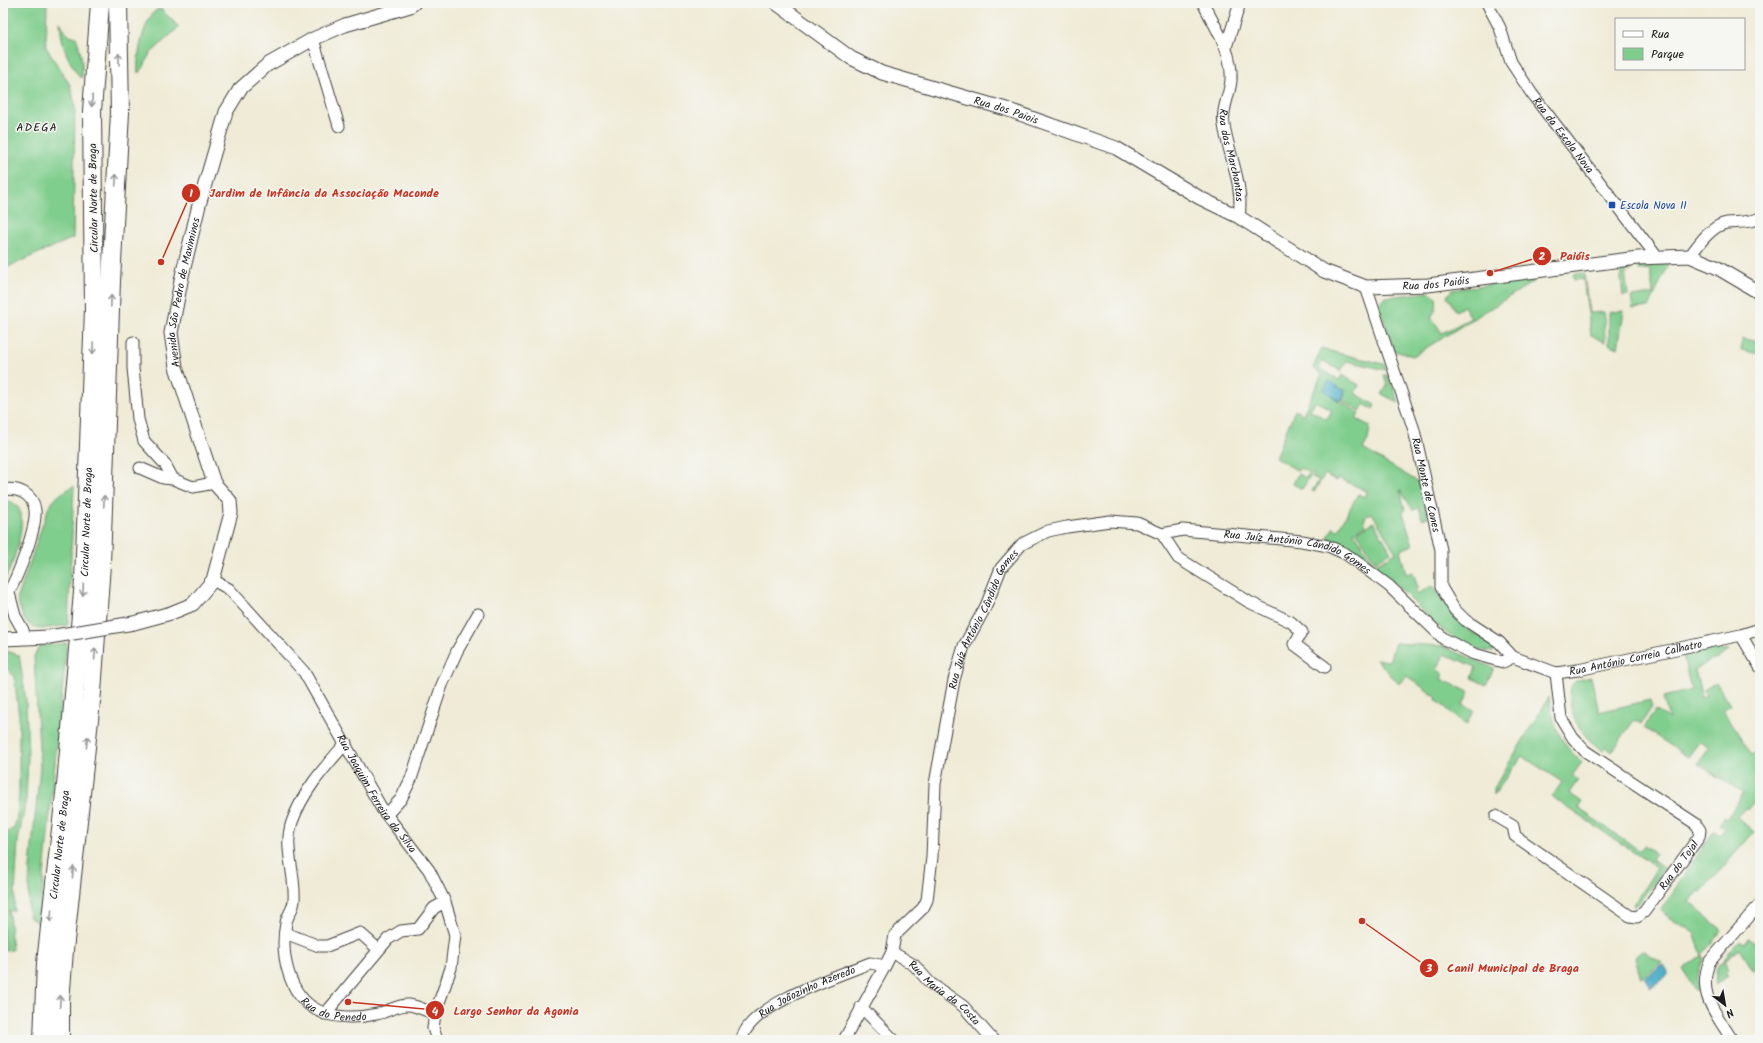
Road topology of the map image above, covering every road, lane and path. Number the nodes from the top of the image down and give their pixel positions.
1 (100, 3) edge
2 (118, 3) edge
3 (414, 3) edge
4 (776, 3) edge
5 (1203, 3) edge
6 (1240, 3) edge
7 (1487, 3) edge
8 (313, 39) junction
9 (1226, 47) junction
10 (339, 126) dead end
11 (1239, 217) junction
12 (1760, 218) edge
13 (1657, 256) junction
14 (1690, 256) junction
15 (1366, 287) junction
16 (1760, 293) edge
17 (133, 342) dead end
18 (140, 468) dead end
19 (172, 479) junction
20 (214, 483) junction
21 (3, 490) edge
22 (1162, 534) junction
23 (213, 580) junction
24 (6, 597) edge
25 (478, 614) dead end
26 (1760, 629) edge
27 (1741, 636) junction
28 (25, 638) junction
29 (3, 639) edge
30 (1513, 657) junction
31 (1325, 667) dead end
32 (1760, 667) edge
33 (1556, 673) junction
34 (346, 743) junction
35 (387, 814) junction
36 (1496, 816) dead end
37 (444, 902) junction
38 (1760, 904) edge
39 (285, 933) junction
40 (378, 949) junction
41 (892, 952) junction
42 (884, 966) junction
43 (861, 1007) junction
44 (325, 1014) junction
45 (435, 1014) junction
46 (43, 1040) edge
47 (60, 1040) edge
48 (437, 1040) edge
49 (742, 1040) edge
50 (844, 1040) edge
51 (894, 1040) edge
52 (993, 1040) edge
53 (1732, 1040) edge

1 -> 46 highway, Circular Norte de Braga
47 -> 2 highway, Circular Norte de Braga
3 - 8 street, Avenida São Pedro de Maximinos
4 - 11 street, Rua dos Paiois
5 - 9 street, Rua das Marchantas
6 - 9 street
7 - 13 street, Rua da Escola Nova
8 - 10 street
8 - 20 street, Avenida São Pedro de Maximinos
9 - 11 street, Rua das Marchantas
11 - 15 street, Rua dos Paióis
12 - 14 street
13 - 14 street, Rua dos Paióis
13 - 15 street, Rua dos Paióis
14 - 16 street, Rua dos Paióis
15 - 30 street, Rua Monte de Cones
17 - 19 street
18 - 19 street
19 - 20 street
20 - 23 street, Avenida São Pedro de Maximinos
21 - 24 street
22 - 30 street, Rua Juíz António Cândido Gomes
22 - 31 street
22 - 41 street, Rua Juíz António Cândido Gomes
23 - 28 street, Avenida São Pedro de Maximinos, bridge
23 - 34 street, Rua Joaquim Ferreira da Silva
24 - 28 street
25 - 35 street
26 - 27 street, Rua António Correia Calhatro
27 - 32 street
27 - 33 street, Rua António Correia Calhatro
28 - 29 street, Avenida São Pedro de Maximinos
30 - 33 street, Rua António Correia Calhatro
33 - 36 street, Rua do Tojal
34 - 35 street, Rua Joaquim Ferreira da Silva
34 - 39 street, Rua do Penedo
35 - 37 street, Rua Joaquim Ferreira da Silva
37 - 40 street
37 - 45 street, Rua Joaquim Ferreira da Silva
38 - 53 street
39 - 40 street
39 - 44 street, Rua do Penedo
40 - 44 street
41 - 42 street, Rua Juíz António Cândido Gomes
41 - 52 street, Rua Maria da Costa
42 - 43 street, Rua Juíz António Cândido Gomes
42 - 49 street, Rua Joãozinho Azeredo
43 - 50 street, Rua Juíz António Cândido Gomes
43 - 51 street
44 - 45 street, Rua do Penedo
45 - 48 street, Rua Joaquim Ferreira da Silva

